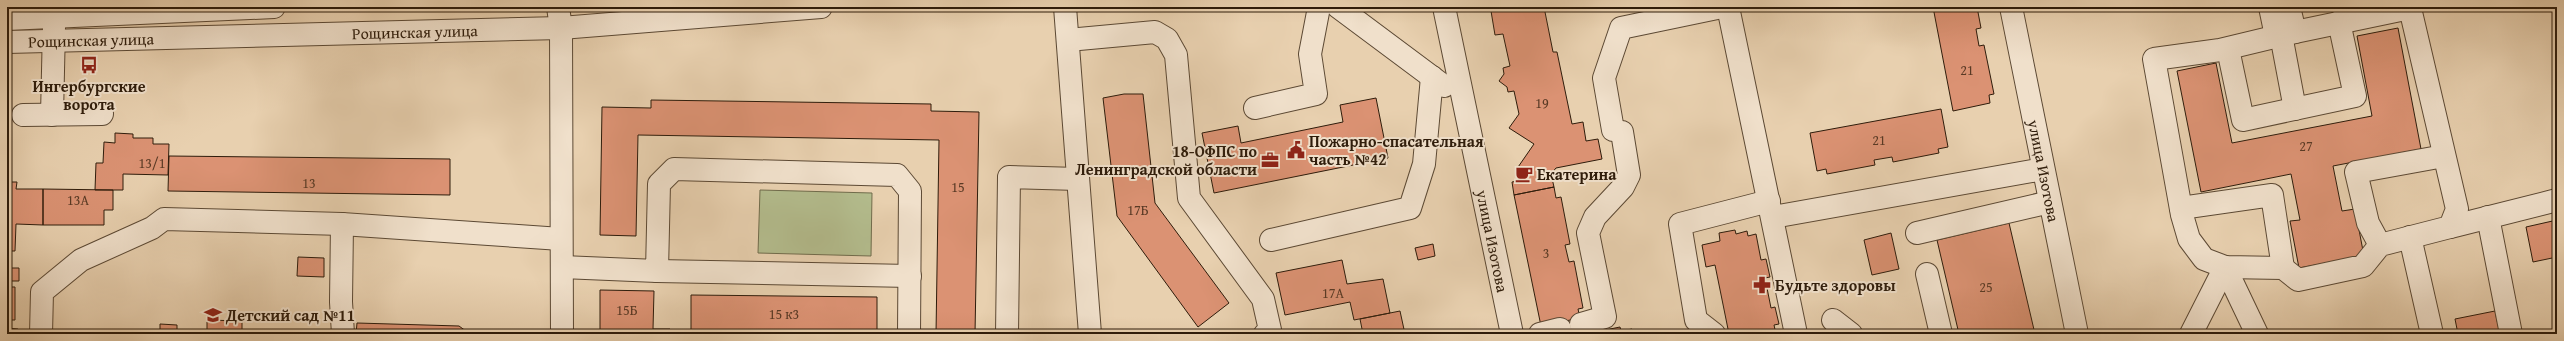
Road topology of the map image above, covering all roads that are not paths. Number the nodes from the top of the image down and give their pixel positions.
1 (274, 7) edge
2 (558, 7) edge
3 (821, 7) edge
4 (1065, 7) edge
5 (1319, 7) edge
6 (1338, 7) edge
7 (1444, 7) edge
8 (1722, 7) edge
9 (1728, 7) edge
10 (2010, 7) edge
11 (2270, 7) edge
12 (2289, 7) edge
13 (54, 18) junction
14 (7, 19) edge
15 (2339, 22) junction
16 (561, 28) junction
17 (2284, 34) junction
18 (1068, 40) junction
19 (54, 41) junction
20 (7, 42) edge
21 (2228, 49) junction
22 (1432, 77) junction
23 (1464, 101) junction
24 (1255, 108) dead end
25 (2295, 109) junction
26 (102, 114) dead end
27 (23, 115) dead end
28 (52, 115) junction
29 (2444, 156) junction
30 (2043, 169) junction
31 (1078, 179) junction
32 (2557, 200) edge
33 (2050, 202) junction
34 (2181, 208) junction
35 (1771, 209) junction
36 (2488, 217) junction
37 (342, 224) junction
38 (2450, 227) junction
39 (1918, 233) dead end
40 (2410, 237) junction
41 (561, 239) junction
42 (1272, 240) dead end
43 (2380, 245) junction
44 (562, 267) junction
45 (2225, 267) junction
46 (2283, 268) junction
47 (657, 271) junction
48 (1927, 274) dead end
49 (910, 276) junction
50 (1833, 320) dead end
51 (1581, 324) dead end
52 (41, 334) edge
53 (343, 334) edge
54 (562, 334) edge
55 (909, 334) edge
56 (1007, 334) edge
57 (1090, 334) edge
58 (1265, 334) edge
59 (1512, 334) edge
60 (1714, 334) edge
61 (1796, 334) edge
62 (1851, 334) edge
63 (1941, 334) edge
64 (2077, 334) edge
65 (2191, 334) edge
66 (2257, 334) edge
67 (2432, 334) edge
68 (2511, 334) edge

1 - 13 street, Рощинская улица
2 - 16 street
3 - 16 street, Рощинская улица
4 - 18 street
5 - 24 street
6 - 22 street
7 - 23 street, улица Изотова
8 - 51 street
9 - 35 street
10 - 30 street, улица Изотова
11 - 17 street
12 - 17 street
13 - 14 street, Рощинская улица
13 - 19 street
15 - 17 street
15 - 25 street
15 - 29 street
16 - 19 street, Рощинская улица
16 - 41 street
17 - 21 street
17 - 25 street
18 - 31 street
18 - 58 street
19 - 20 street, Рощинская улица
19 - 28 street
21 - 25 street
21 - 34 street
22 - 23 street
22 - 42 street
23 - 59 street, улица Изотова
26 - 28 street
27 - 28 street
29 - 38 street
29 - 43 street
30 - 33 street, улица Изотова
30 - 35 street
31 - 56 street
31 - 57 street
32 - 36 street
33 - 39 street
33 - 64 street, улица Изотова
34 - 45 street
34 - 46 street
35 - 60 street
35 - 61 street
36 - 38 street
36 - 68 street
37 - 41 street
37 - 52 street
37 - 53 street
38 - 40 street
40 - 43 street
40 - 67 street
41 - 44 street
43 - 46 street
44 - 47 street
44 - 54 street
45 - 46 street
45 - 65 street
45 - 66 street
47 - 49 street
47 - 49 street
48 - 63 street
49 - 55 street
50 - 62 street

